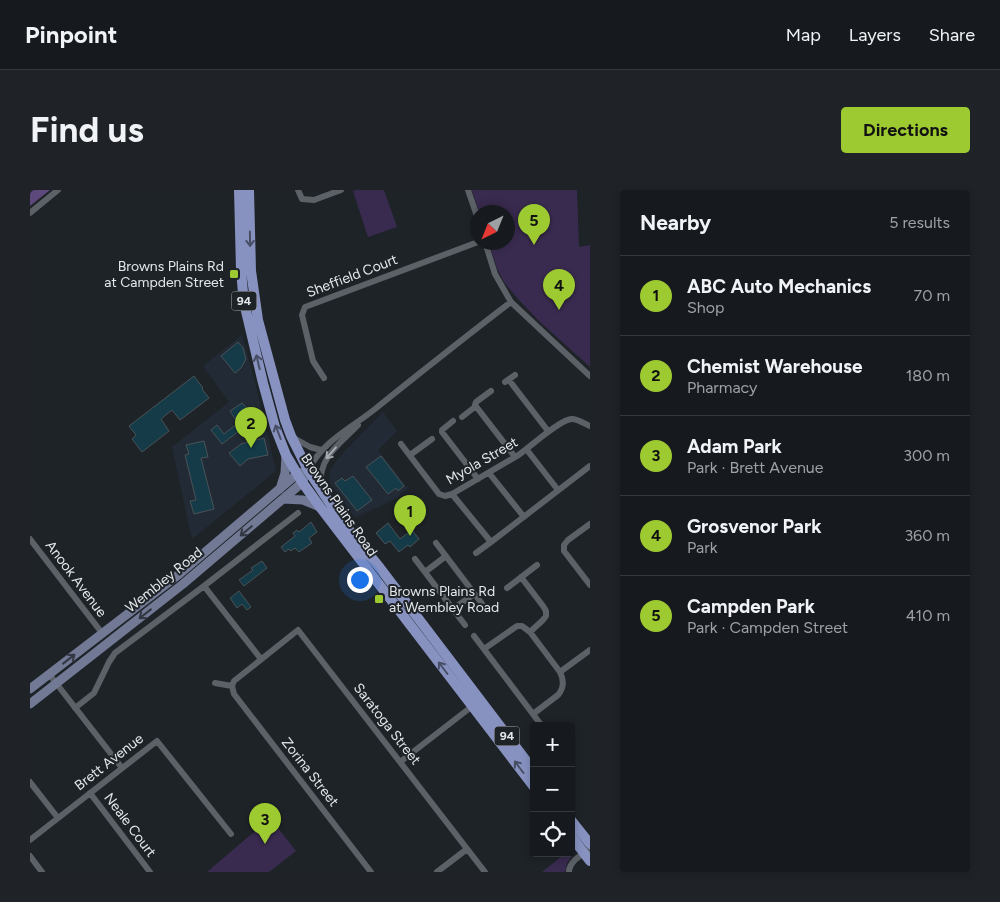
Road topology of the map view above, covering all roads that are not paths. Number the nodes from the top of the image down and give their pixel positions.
1 (58, 190) edge
2 (239, 190) edge
3 (250, 190) edge
4 (298, 190) edge
5 (341, 190) edge
6 (468, 190) edge
7 (473, 205) edge
8 (30, 212) edge
9 (470, 245) edge
10 (488, 250) edge
11 (511, 302) junction
12 (590, 376) edge
13 (324, 378) dead end
14 (510, 379) dead end
15 (491, 391) dead end
16 (476, 406) junction
17 (370, 413) junction
18 (462, 417) dead end
19 (453, 421) dead end
20 (590, 426) edge
21 (442, 430) junction
22 (548, 431) junction
23 (291, 436) junction
24 (401, 444) dead end
25 (321, 450) junction
26 (527, 450) junction
27 (286, 455) junction
28 (410, 455) junction
29 (515, 458) junction
30 (590, 466) edge
31 (308, 470) junction
32 (489, 473) junction
33 (300, 478) junction
34 (478, 479) junction
35 (320, 488) junction
36 (280, 490) junction
37 (558, 490) junction
38 (452, 494) junction
39 (283, 499) junction
40 (320, 507) junction
41 (298, 513) dead end
42 (524, 517) junction
43 (590, 524) edge
44 (334, 525) junction
45 (30, 539) edge
46 (491, 542) junction
47 (436, 543) dead end
48 (476, 554) dead end
49 (446, 556) junction
50 (415, 559) dead end
51 (537, 564) dead end
52 (425, 572) junction
53 (521, 577) junction
54 (590, 585) edge
55 (204, 586) junction
56 (506, 588) dead end
57 (474, 594) junction
58 (486, 609) dead end
59 (453, 610) junction
60 (465, 625) dead end
61 (530, 632) junction
62 (102, 633) junction
63 (474, 636) dead end
64 (484, 650) junction
65 (588, 651) edge
66 (260, 659) junction
67 (590, 660) edge
68 (560, 672) junction
69 (49, 674) junction
70 (215, 683) dead end
71 (57, 684) junction
72 (232, 686) junction
73 (30, 689) edge
74 (30, 704) edge
75 (476, 704) junction
76 (76, 708) junction
77 (533, 714) junction
78 (539, 722) edge
79 (400, 762) junction
80 (531, 767) edge
81 (122, 768) junction
82 (530, 781) edge
83 (30, 782) edge
84 (90, 793) junction
85 (58, 818) junction
86 (575, 827) edge
87 (231, 834) dead end
88 (30, 840) edge
89 (575, 840) edge
90 (467, 849) junction
91 (589, 852) edge
92 (30, 856) edge
93 (42, 872) edge
94 (150, 872) edge
95 (370, 872) edge
96 (437, 872) edge
97 (484, 872) edge
98 (569, 872) edge

1 - 8 street
27 -> 2 main road, Browns Plains Road / 94
3 -> 23 main road, Browns Plains Road / 94
4 - 5 street
6 - 7 street
9 - 13 street, Sheffield Court
10 - 11 street
11 - 12 street
11 - 17 street, Wembley Road
14 - 22 street
15 - 16 street
16 - 18 street
16 - 29 street
17 - 25 street, Wembley Road
17 -> 35 street, Wembley Road
19 - 21 street
20 - 22 street, Myola Street
21 - 28 street
21 - 34 street
22 - 26 street, Myola Street
23 - 25 street
23 - 31 main road, Browns Plains Road / 94
24 - 28 street, Myola Street
25 - 31 street, Wembley Road
26 - 29 street, Myola Street
26 - 37 street
27 - 33 main road, Browns Plains Road / 94
27 - 36 main road
28 - 38 street, Myola Street
29 - 32 street, Myola Street
30 - 37 street
31 - 33 main road, Wembley Road
31 - 35 main road, Browns Plains Road / 94
31 - 44 main road
32 - 34 street, Myola Street
32 - 42 street
33 - 36 main road, Wembley Road
33 - 39 main road, Wembley Road
33 - 40 main road, Browns Plains Road / 94
34 - 38 street, Myola Street
35 - 75 main road, Browns Plains Road / 94
36 - 62 main road, Wembley Road
37 - 42 street
38 - 46 street
39 - 40 main road
39 -> 71 main road, Wembley Road
40 - 44 main road, Browns Plains Road / 94
41 - 55 street, Wembley Road
42 - 46 street
43 - 54 street
75 -> 44 main road, Browns Plains Road / 94
45 - 62 street, Anook Avenue
46 - 48 street
47 - 49 street
49 - 52 street
49 - 57 street
50 - 52 street
51 - 53 street
52 - 59 street
53 - 56 street
53 - 61 street
55 - 66 street
55 - 76 street, Wembley Road
57 - 58 street
57 - 59 street
59 - 60 street
61 - 64 street
61 - 68 street
69 -> 62 main road, Wembley Road
63 - 64 street
64 - 77 street
65 - 67 street
65 - 68 street
66 - 72 street
66 - 79 street, Saratoga Street
68 - 77 street
69 - 71 street
69 - 73 main road, Wembley Road
70 - 72 street
71 - 74 main road, Wembley Road
71 - 76 street
72 - 95 street, Zorina Street
75 - 79 street
75 - 80 main road, Browns Plains Road / 94
82 -> 75 main road, Browns Plains Road / 94
76 - 81 street
77 - 78 street
79 - 90 street, Saratoga Street
81 - 84 street, Brett Avenue
81 - 87 street, Brett Avenue
83 - 85 street
84 - 85 street, Brett Avenue
84 - 94 street, Neale Court
85 - 88 street, Brett Avenue
86 - 91 main road
89 - 91 main road
90 - 96 street
90 - 97 street, Saratoga Street
91 - 98 street
92 - 93 street

